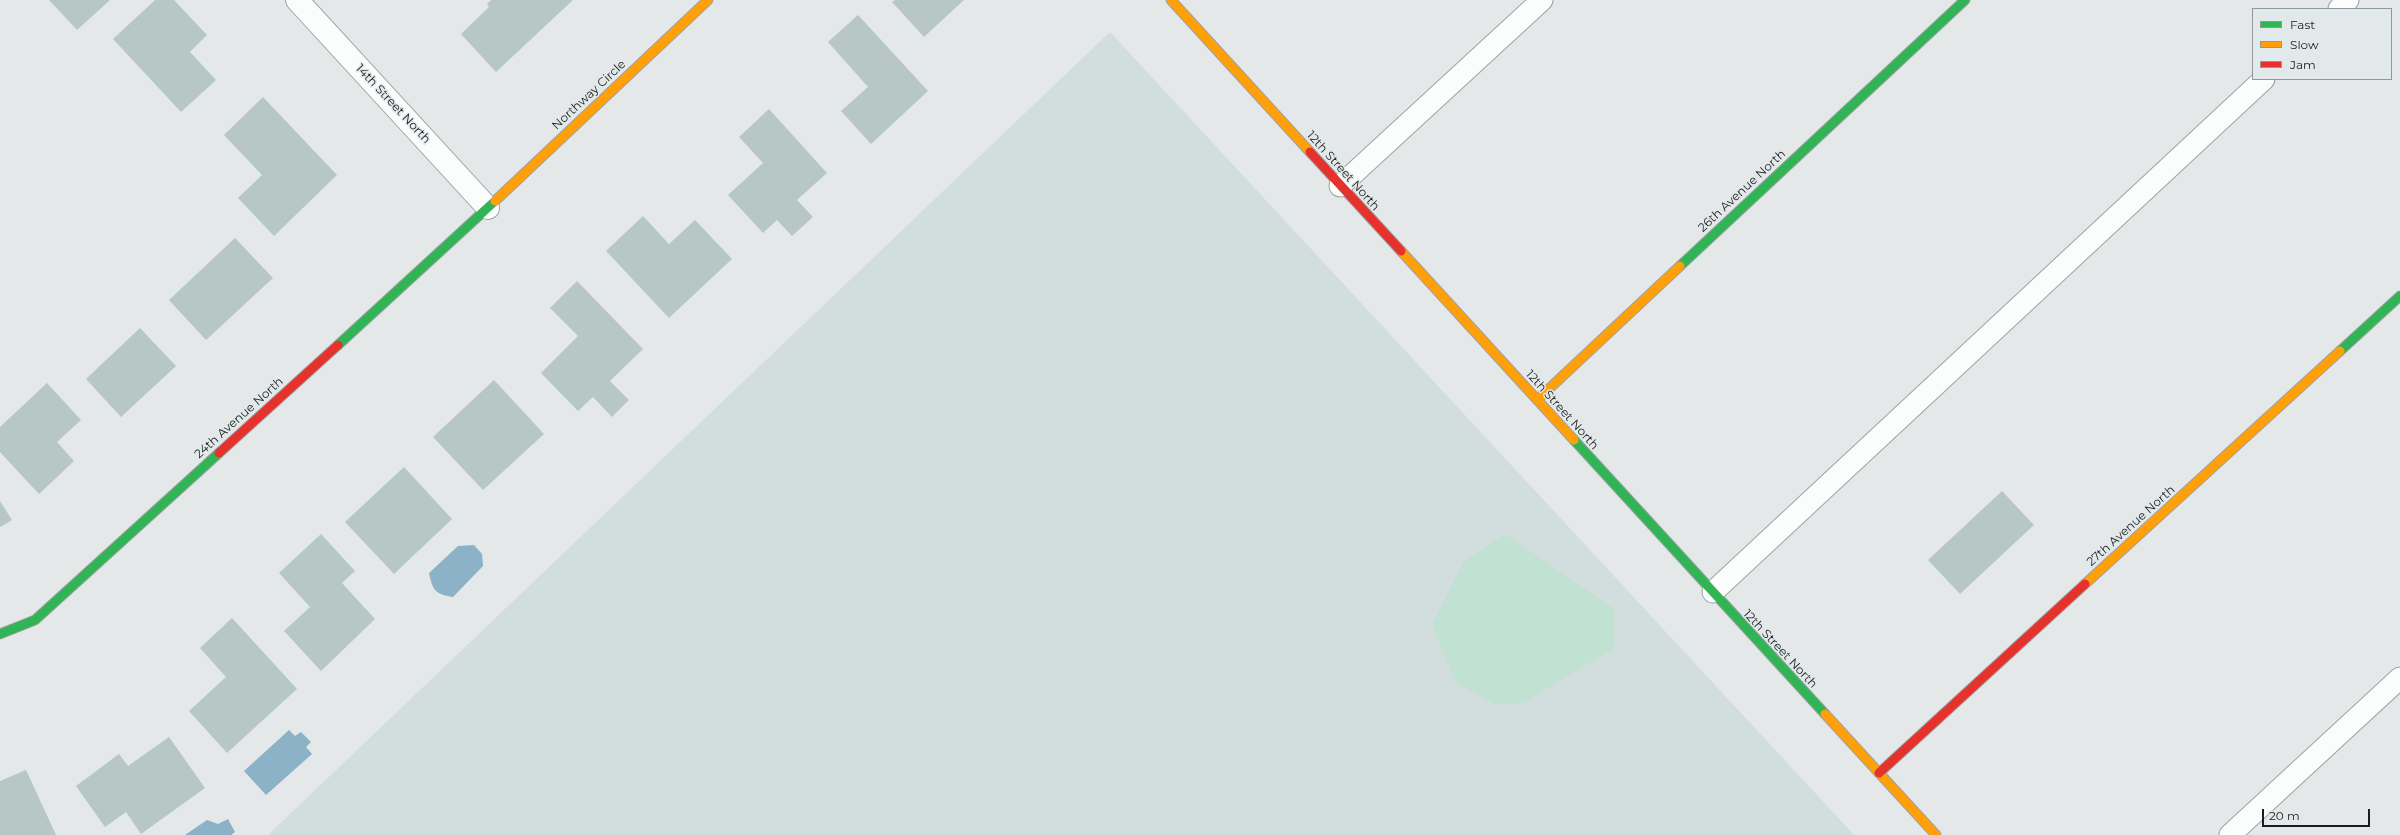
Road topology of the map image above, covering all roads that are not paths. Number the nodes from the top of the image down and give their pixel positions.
1 (297, 0) edge
2 (708, 0) edge
3 (1171, 0) edge
4 (1542, 0) edge
5 (1964, 0) edge
6 (2348, 0) edge
7 (2340, 8) edge
8 (2263, 80) edge
9 (1340, 186) junction
10 (488, 208) junction
11 (2400, 296) edge
12 (1537, 400) junction
13 (1713, 592) junction
14 (0, 634) edge
15 (2400, 678) edge
16 (1879, 773) junction
17 (1936, 835) edge
18 (2230, 835) edge

1 - 10 street, 14th Street North
2 - 10 street, Northway Circle
3 - 9 street, 12th Street North
4 - 9 lane
5 - 12 street, 26th Avenue North
6 - 7 lane
8 - 13 lane
9 - 12 street, 12th Street North
10 - 14 street, 24th Avenue North
11 - 16 street, 27th Avenue North
12 - 13 street, 12th Street North
13 - 16 street, 12th Street North
15 - 18 lane
16 - 17 street, 12th Street North

